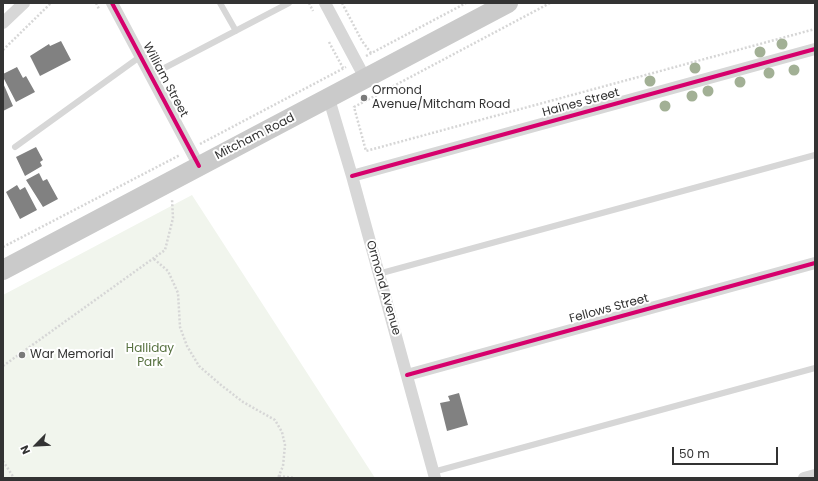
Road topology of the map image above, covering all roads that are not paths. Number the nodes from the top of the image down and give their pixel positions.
1 (24, 3) edge
2 (112, 3) edge
3 (220, 3) edge
4 (289, 3) edge
5 (325, 3) edge
6 (508, 3) edge
7 (3, 23) edge
8 (236, 31) junction
9 (815, 49) edge
10 (141, 56) junction
11 (361, 70) junction
12 (151, 75) junction
13 (329, 99) junction
14 (15, 147) dead end
15 (815, 155) edge
16 (194, 158) junction
17 (352, 176) junction
18 (815, 263) edge
19 (3, 270) edge
20 (378, 274) junction
21 (815, 368) edge
22 (407, 375) junction
23 (434, 475) edge
24 (815, 475) edge
25 (804, 478) edge

1 - 7 street
2 - 10 street, William Street
3 - 8 lane
4 - 8 lane
5 - 11 street
6 - 11 main road, Mitcham Road
8 - 12 lane
9 - 17 street, Haines Street
10 - 12 street, William Street
10 - 14 lane
11 - 13 main road, Mitcham Road
12 - 16 street, William Street
13 - 16 main road, Mitcham Road
13 - 17 street, Ormond Avenue
15 - 20 lane
16 - 19 main road, Mitcham Road
17 - 20 street, Ormond Avenue
18 - 22 street, Fellows Street
20 - 22 street, Ormond Avenue
21 - 23 lane
22 - 23 street, Ormond Avenue
24 - 25 street

